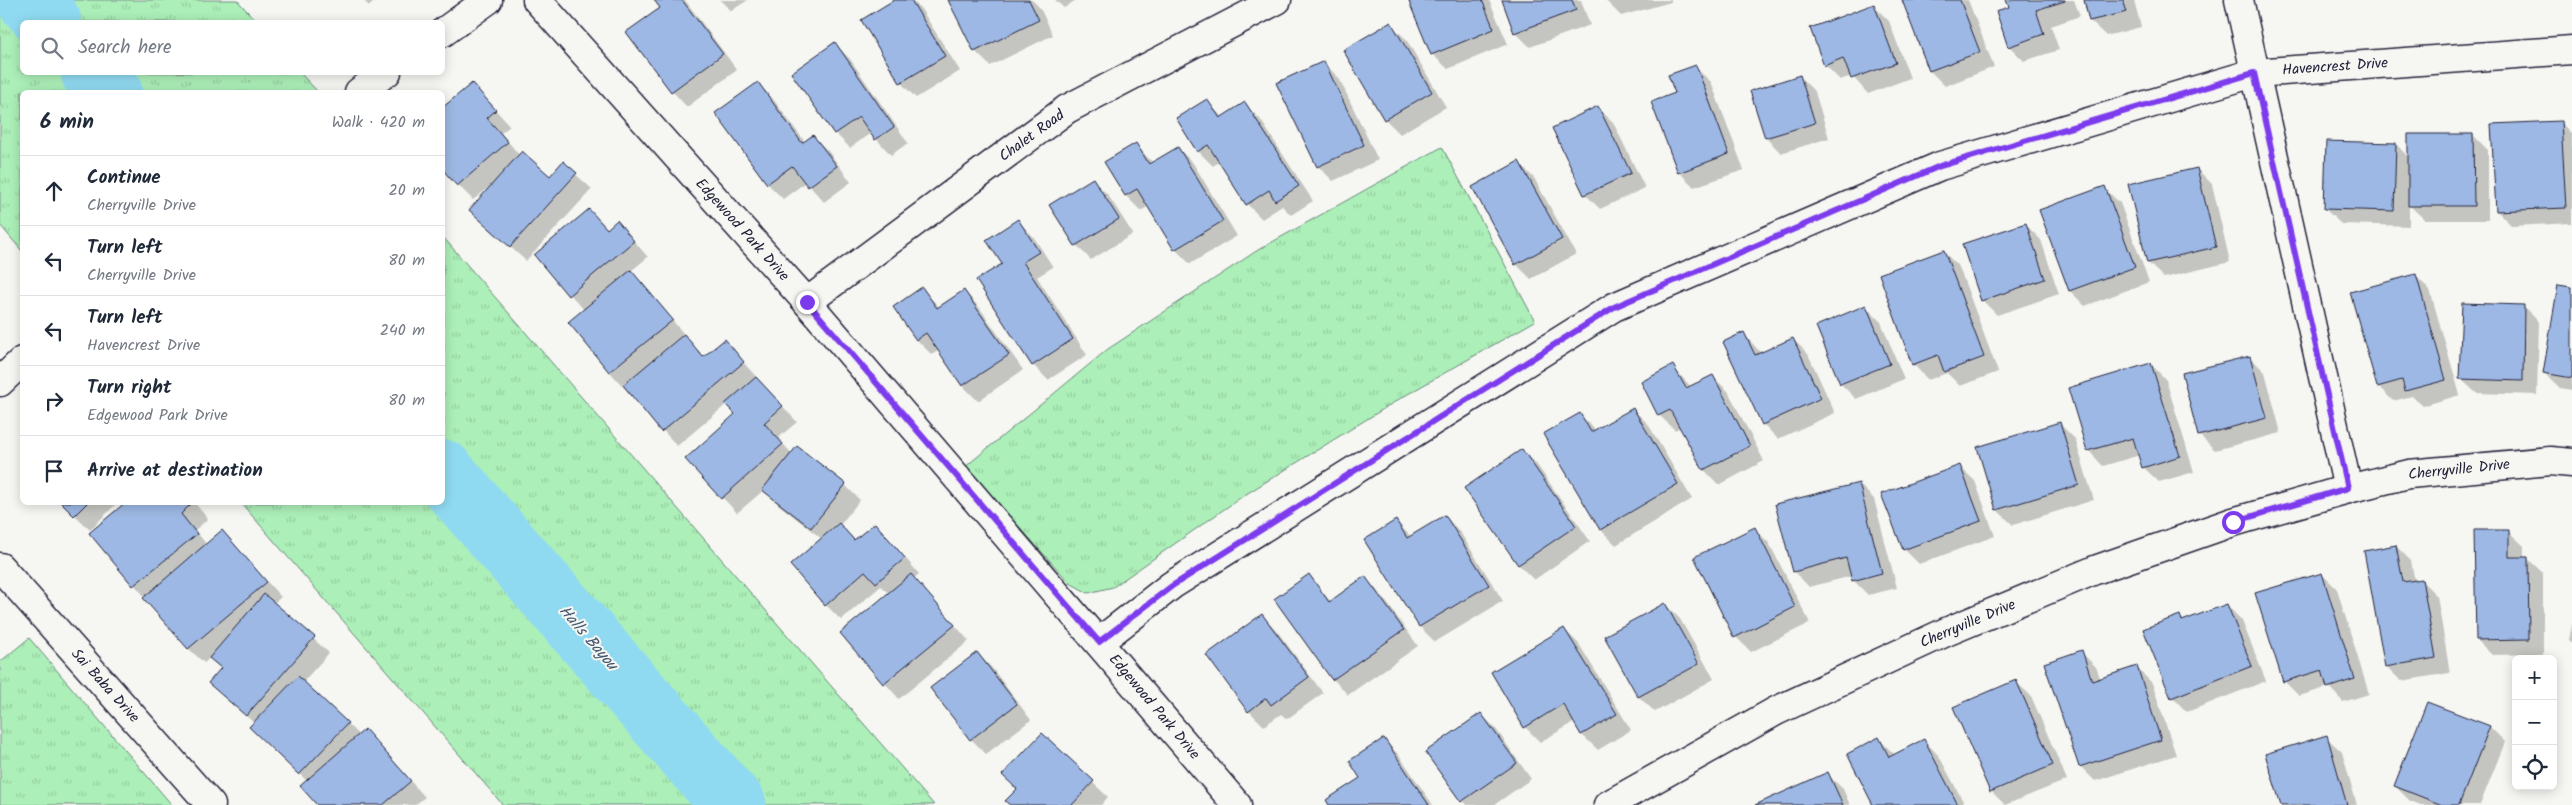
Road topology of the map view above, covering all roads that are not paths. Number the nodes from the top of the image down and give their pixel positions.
1 (488, 0) edge
2 (537, 0) edge
3 (1276, 0) edge
4 (2239, 0) edge
5 (445, 31) edge
6 (2572, 50) edge
7 (2254, 73) junction
8 (383, 75) edge
9 (362, 90) edge
10 (807, 302) junction
11 (20, 363) edge
12 (0, 382) edge
13 (2572, 464) edge
14 (2348, 488) junction
15 (0, 567) edge
16 (1099, 642) junction
17 (211, 805) edge
18 (1237, 805) edge
19 (1608, 805) edge

1 - 5 street
2 - 10 street, Edgewood Park Drive
3 - 10 street, Chalet Road
4 - 7 street
6 - 7 street, Havencrest Drive
7 - 14 street
7 - 16 street, Havencrest Drive
8 - 9 street
10 - 16 street, Edgewood Park Drive
11 - 12 street
13 - 14 street, Cherryville Drive
14 - 19 street, Cherryville Drive
15 - 17 street, Sai Baba Drive
16 - 18 street, Edgewood Park Drive

